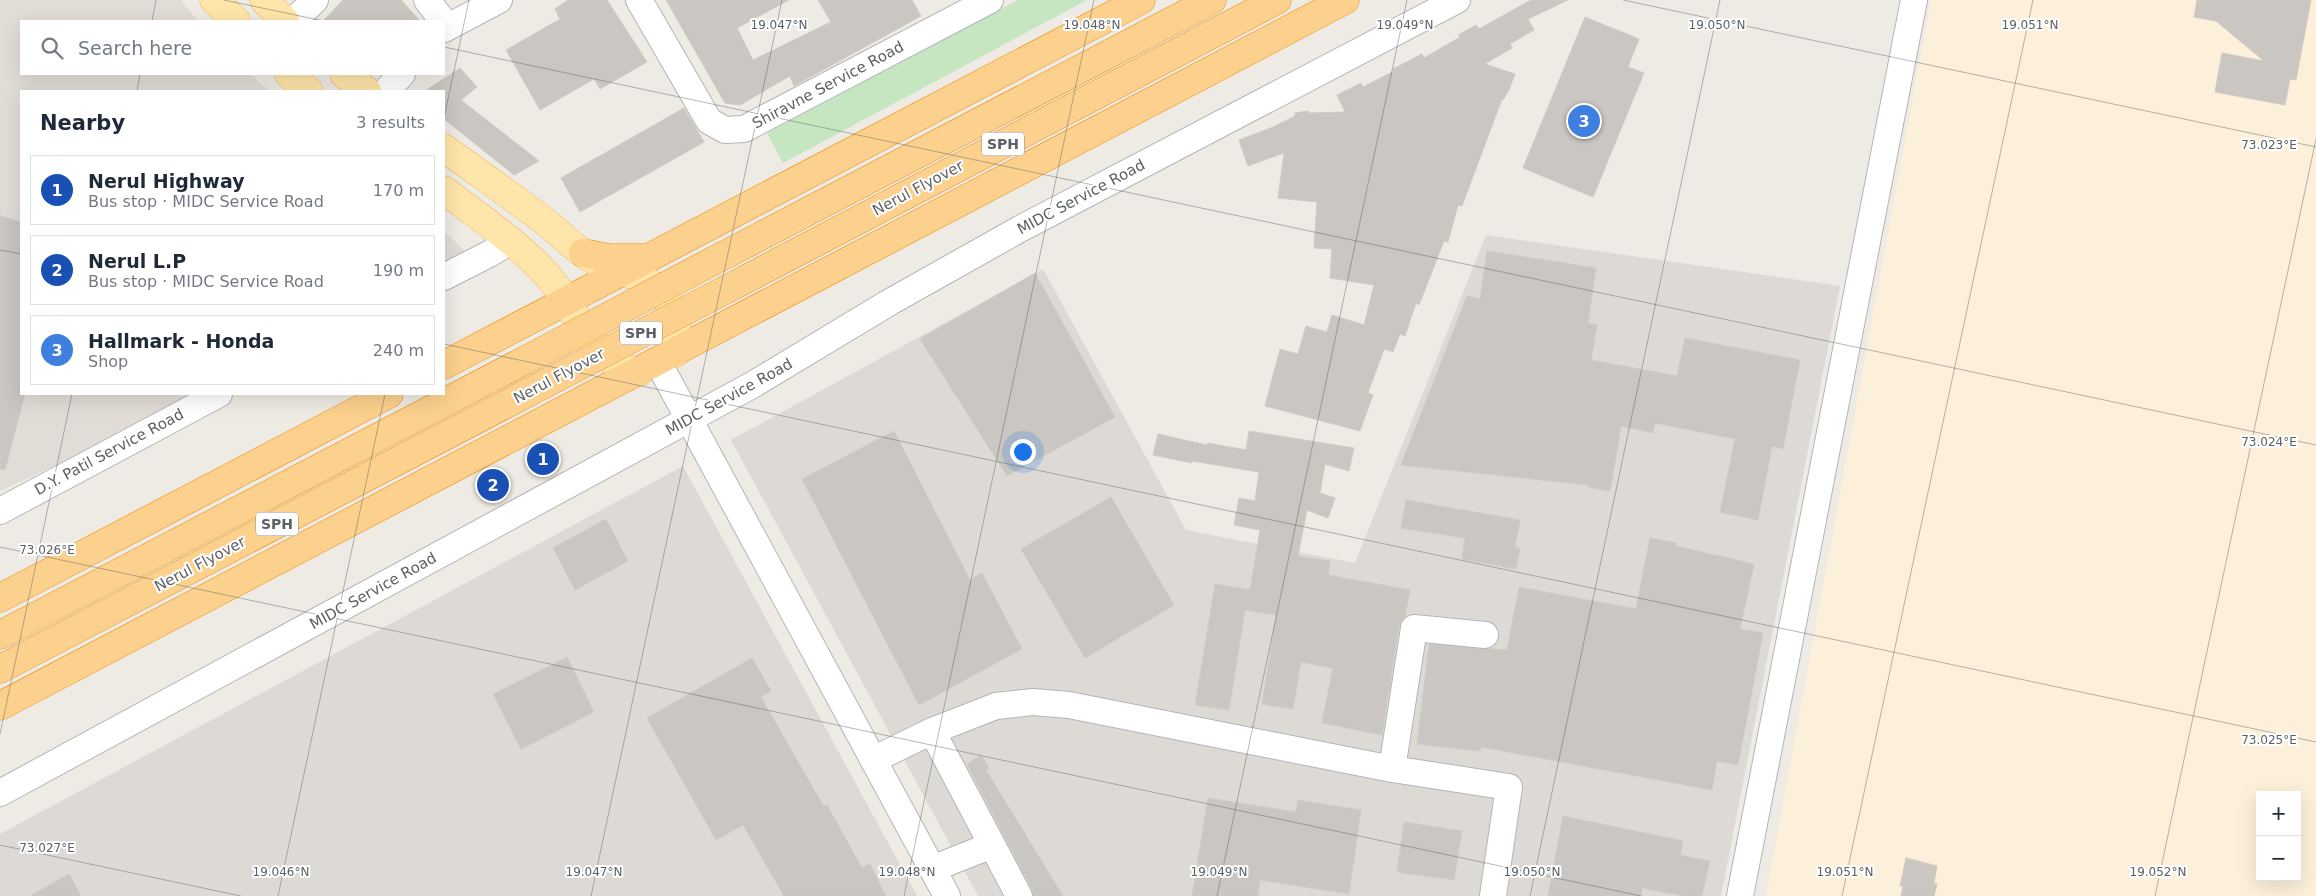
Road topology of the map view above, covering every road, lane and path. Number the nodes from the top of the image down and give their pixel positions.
1 (214, 0) edge
2 (264, 0) edge
3 (315, 0) edge
4 (427, 0) edge
5 (499, 0) edge
6 (639, 0) edge
7 (990, 0) edge
8 (1141, 0) edge
9 (1212, 0) edge
10 (1277, 0) edge
11 (1345, 0) edge
12 (1457, 0) edge
13 (1914, 0) edge
14 (963, 6) edge
15 (235, 20) edge
16 (284, 20) edge
17 (294, 20) edge
18 (441, 20) edge
19 (445, 25) edge
20 (290, 75) edge
21 (345, 75) edge
22 (401, 75) edge
23 (308, 90) edge
24 (366, 90) edge
25 (387, 90) edge
26 (445, 149) edge
27 (445, 191) edge
28 (511, 241) junction
29 (583, 253) junction
30 (648, 258) junction
31 (622, 272) junction
32 (546, 274) junction
33 (445, 276) edge
34 (576, 296) junction
35 (524, 323) junction
36 (657, 362) junction
37 (445, 364) edge
38 (217, 395) edge
39 (387, 395) edge
40 (689, 420) junction
41 (0, 511) edge
42 (0, 598) edge
43 (0, 635) edge
44 (1485, 635) dead end
45 (0, 669) edge
46 (0, 706) edge
47 (932, 731) junction
48 (873, 760) junction
49 (1392, 769) junction
50 (0, 793) edge
51 (992, 845) junction
52 (932, 869) junction
53 (947, 896) edge
54 (1019, 896) edge
55 (1494, 896) edge
56 (1740, 896) edge

1 - 15 main road
2 - 16 main road
3 - 17 street
4 - 18 street
5 - 19 street
6 - 14 street, Shiravne Service Road
7 - 14 street, Shiravne Service Road
8 - 30 highway
9 - 43 highway, Nerul Flyover / SPH, bridge
10 - 45 highway, Nerul Flyover / SPH, bridge
11 - 36 highway
12 - 40 street, MIDC Service Road
13 - 56 street
20 - 23 main road
21 - 24 main road
22 - 25 street
26 - 29 main road
27 - 28 main road
28 - 32 main road
28 - 33 street
29 - 30 highway
29 - 31 main road
30 - 31 highway
31 - 34 highway
31 - 36 main road
32 - 34 main road
32 - 35 main road
34 - 35 highway
34 - 36 main road
35 - 37 highway
36 - 40 street
36 - 46 highway
38 - 41 street, D.Y. Patil Service Road
39 - 42 highway
40 - 48 street
40 - 50 street, MIDC Service Road
44 - 49 street
47 - 48 street
47 - 49 street
47 - 51 street
48 - 52 street
49 - 55 street
51 - 52 street
51 - 54 street
52 - 53 street

